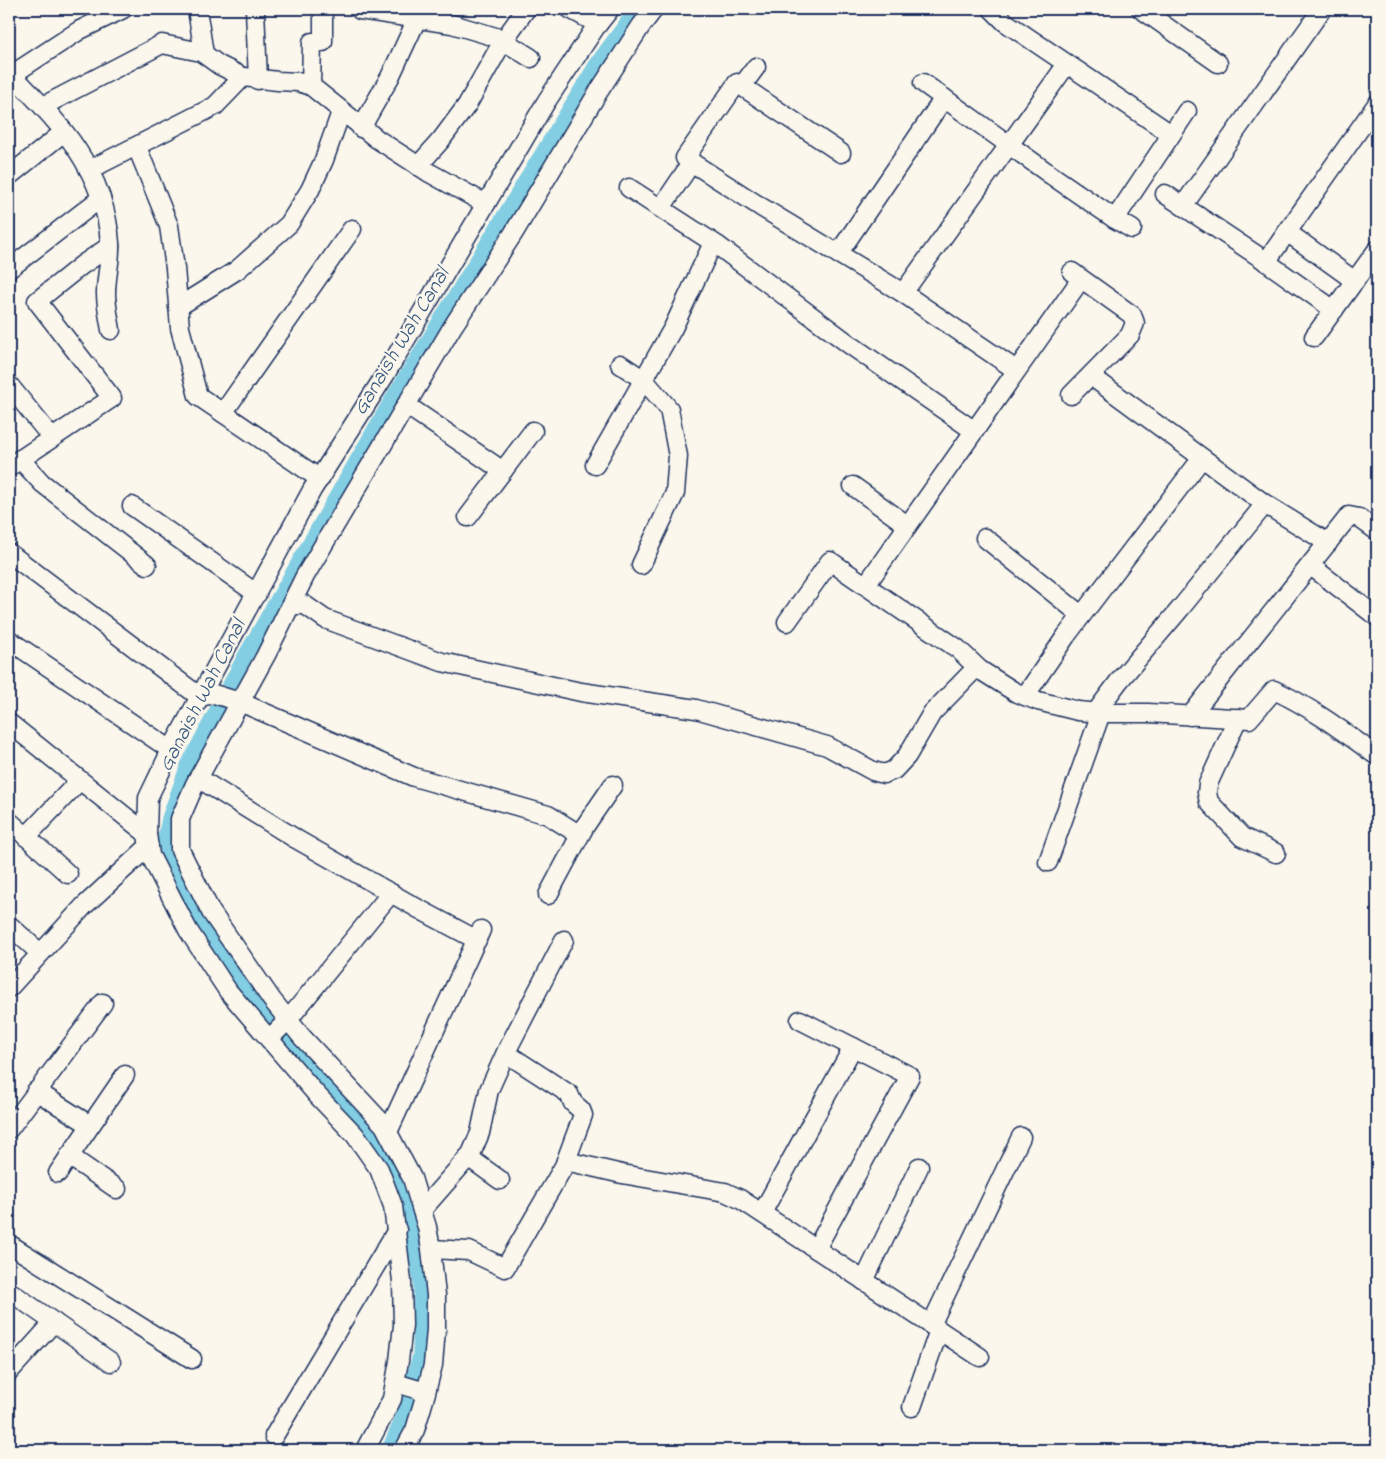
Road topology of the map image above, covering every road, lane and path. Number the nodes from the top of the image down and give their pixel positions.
1 (123, 9) edge
2 (197, 9) edge
3 (254, 9) edge
4 (323, 9) edge
5 (526, 9) edge
6 (570, 9) edge
7 (610, 9) edge
8 (654, 9) edge
9 (992, 9) edge
10 (1141, 9) edge
11 (1322, 9) edge
12 (360, 10) edge
13 (417, 19) junction
14 (598, 24) junction
15 (503, 41) junction
16 (204, 54) junction
17 (531, 58) dead end
18 (1218, 63) dead end
19 (1067, 64) junction
20 (756, 67) dead end
21 (10, 74) edge
22 (250, 78) junction
23 (924, 83) dead end
24 (311, 86) junction
25 (742, 86) junction
26 (944, 98) junction
27 (1377, 104) edge
28 (43, 106) junction
29 (341, 112) junction
30 (1186, 112) dead end
31 (361, 128) junction
32 (64, 132) junction
33 (1171, 134) junction
34 (1009, 145) junction
35 (137, 146) junction
36 (841, 154) dead end
37 (692, 162) junction
38 (418, 166) junction
39 (90, 170) junction
40 (9, 176) edge
41 (629, 188) dead end
42 (1165, 194) dead end
43 (101, 198) junction
44 (486, 204) junction
45 (1183, 206) junction
46 (661, 208) junction
47 (1115, 219) junction
48 (352, 229) dead end
49 (1132, 229) dead end
50 (1287, 232) junction
51 (713, 242) junction
52 (110, 246) junction
53 (1377, 250) edge
54 (838, 254) junction
55 (1266, 262) junction
56 (9, 269) edge
57 (1372, 269) edge
58 (1355, 281) junction
59 (904, 293) junction
60 (178, 307) junction
61 (1334, 310) junction
62 (111, 330) dead end
63 (1314, 338) dead end
64 (620, 364) dead end
65 (1016, 370) junction
66 (1091, 376) junction
67 (644, 380) junction
68 (9, 385) edge
69 (1071, 395) dead end
70 (406, 405) junction
71 (223, 413) junction
72 (973, 430) junction
73 (533, 431) dead end
74 (52, 438) junction
75 (1202, 458) junction
76 (15, 463) edge
77 (594, 465) dead end
78 (503, 471) junction
79 (320, 478) junction
80 (853, 486) dead end
81 (1265, 504) junction
82 (132, 506) dead end
83 (468, 517) dead end
84 (907, 526) junction
85 (1377, 531) edge
86 (985, 538) dead end
87 (1328, 543) junction
88 (9, 554) edge
89 (147, 565) dead end
90 (641, 565) dead end
91 (1310, 566) junction
92 (866, 585) junction
93 (257, 594) junction
94 (292, 605) junction
95 (1081, 615) junction
96 (1377, 617) edge
97 (787, 622) dead end
98 (9, 640) edge
99 (980, 670) junction
100 (207, 696) junction
101 (1025, 696) junction
102 (237, 701) junction
103 (1099, 713) junction
104 (1190, 716) junction
105 (1238, 718) junction
106 (9, 723) edge
107 (170, 750) junction
108 (1377, 756) edge
109 (198, 778) junction
110 (80, 780) junction
111 (613, 785) dead end
112 (9, 821) edge
113 (580, 835) junction
114 (26, 837) junction
115 (148, 840) junction
116 (1276, 853) dead end
117 (1048, 862) dead end
118 (68, 874) dead end
119 (391, 894) junction
120 (548, 895) dead end
121 (9, 925) edge
122 (564, 940) dead end
123 (40, 953) junction
124 (9, 988) edge
125 (103, 1002) dead end
126 (800, 1020) dead end
127 (278, 1030) junction
128 (853, 1047) junction
129 (506, 1053) junction
130 (124, 1075) dead end
131 (36, 1091) junction
132 (90, 1125) junction
133 (9, 1129) edge
134 (388, 1132) junction
135 (1021, 1137) dead end
136 (69, 1156) junction
137 (468, 1158) junction
138 (566, 1161) junction
139 (919, 1167) dead end
140 (58, 1173) dead end
141 (500, 1180) dead end
142 (117, 1189) dead end
143 (422, 1210) junction
144 (762, 1213) junction
145 (397, 1230) junction
146 (9, 1244) edge
147 (431, 1249) junction
148 (816, 1249) junction
149 (864, 1281) junction
150 (10, 1293) edge
151 (54, 1322) junction
152 (935, 1328) junction
153 (980, 1356) dead end
154 (192, 1359) dead end
155 (111, 1362) dead end
156 (9, 1372) edge
157 (412, 1388) junction
158 (912, 1407) dead end
159 (274, 1436) dead end
160 (365, 1450) edge
161 (404, 1450) edge

1 - 21 street
2 - 16 street
3 - 22 street
4 - 24 street
5 - 15 street
6 - 14 street
7 - 14 street
8 - 70 street
9 - 19 street
10 - 18 street
11 - 45 street
12 - 13 street
13 - 15 street
13 - 31 street
14 - 44 street
15 - 17 street
15 - 38 street
16 - 22 street
16 - 28 street
19 - 33 street
19 - 34 street
20 - 25 street
21 - 28 street
22 - 24 street
22 - 35 street
23 - 26 street
24 - 29 street
25 - 36 street
25 - 37 street
26 - 34 street
26 - 54 street
27 - 50 street
28 - 32 street
29 - 31 street
29 - 60 street
30 - 33 street
31 - 38 street
32 - 39 street
32 - 40 street
33 - 47 street
34 - 47 street
34 - 59 street
35 - 39 street
35 - 60 street
37 - 46 street
37 - 54 street
38 - 44 street
39 - 43 street
41 - 46 street
42 - 45 street
43 - 52 street
43 - 56 street
44 - 79 street
45 - 55 street
46 - 51 street
47 - 49 street
48 - 71 street
50 - 55 street
50 - 58 street
51 - 67 street
51 - 72 street
52 - 62 street
52 - 74 street
53 - 57 street
54 - 59 street
55 - 61 street
57 - 58 street
58 - 61 street
59 - 65 street
60 - 71 street
61 - 63 street
64 - 67 street
65 - 66 street
65 - 72 street
66 - 69 street
66 - 75 street
67 - 77 street
67 - 90 street
68 - 74 street
70 - 78 street
70 - 94 street
71 - 79 street
72 - 84 street
73 - 78 street
74 - 76 street
75 - 81 street
75 - 95 street
76 - 89 street
78 - 83 street
79 - 93 street
80 - 84 street
81 - 87 street
81 - 103 street
82 - 93 street
84 - 92 street
85 - 87 street
86 - 95 street
87 - 91 street
88 - 100 street
91 - 96 street
91 - 104 street
92 - 97 street
92 - 99 street
93 - 100 street
94 - 99 street
94 - 102 street
95 - 101 street
98 - 107 street
99 - 101 street
100 - 102 street
100 - 107 street
101 - 103 street
102 - 109 street
102 - 113 street
103 - 104 street
103 - 117 street
104 - 105 street
105 - 108 street
105 - 116 street
106 - 110 street
107 - 115 street
109 - 119 street
109 - 127 street
110 - 114 street
110 - 115 street
111 - 113 street
112 - 114 street
113 - 120 street
114 - 118 street
115 - 123 street
115 - 127 street
119 - 127 street
119 - 134 street
121 - 123 street
122 - 129 street
123 - 124 street
125 - 131 street
126 - 128 street
127 - 134 street
127 - 145 street
128 - 144 street
128 - 148 street
129 - 137 street
129 - 138 street
130 - 132 street
131 - 132 street
131 - 133 street
132 - 136 street
134 - 143 street
135 - 152 street
136 - 140 street
136 - 142 street
137 - 141 street
137 - 143 street
138 - 144 street
138 - 147 street
139 - 149 street
143 - 147 street
144 - 148 street
145 - 157 street
145 - 159 street
146 - 154 street
147 - 157 street
148 - 149 street
149 - 152 street
150 - 151 street
151 - 155 street
151 - 156 street
152 - 153 street
152 - 158 street
157 - 160 street
157 - 161 street

